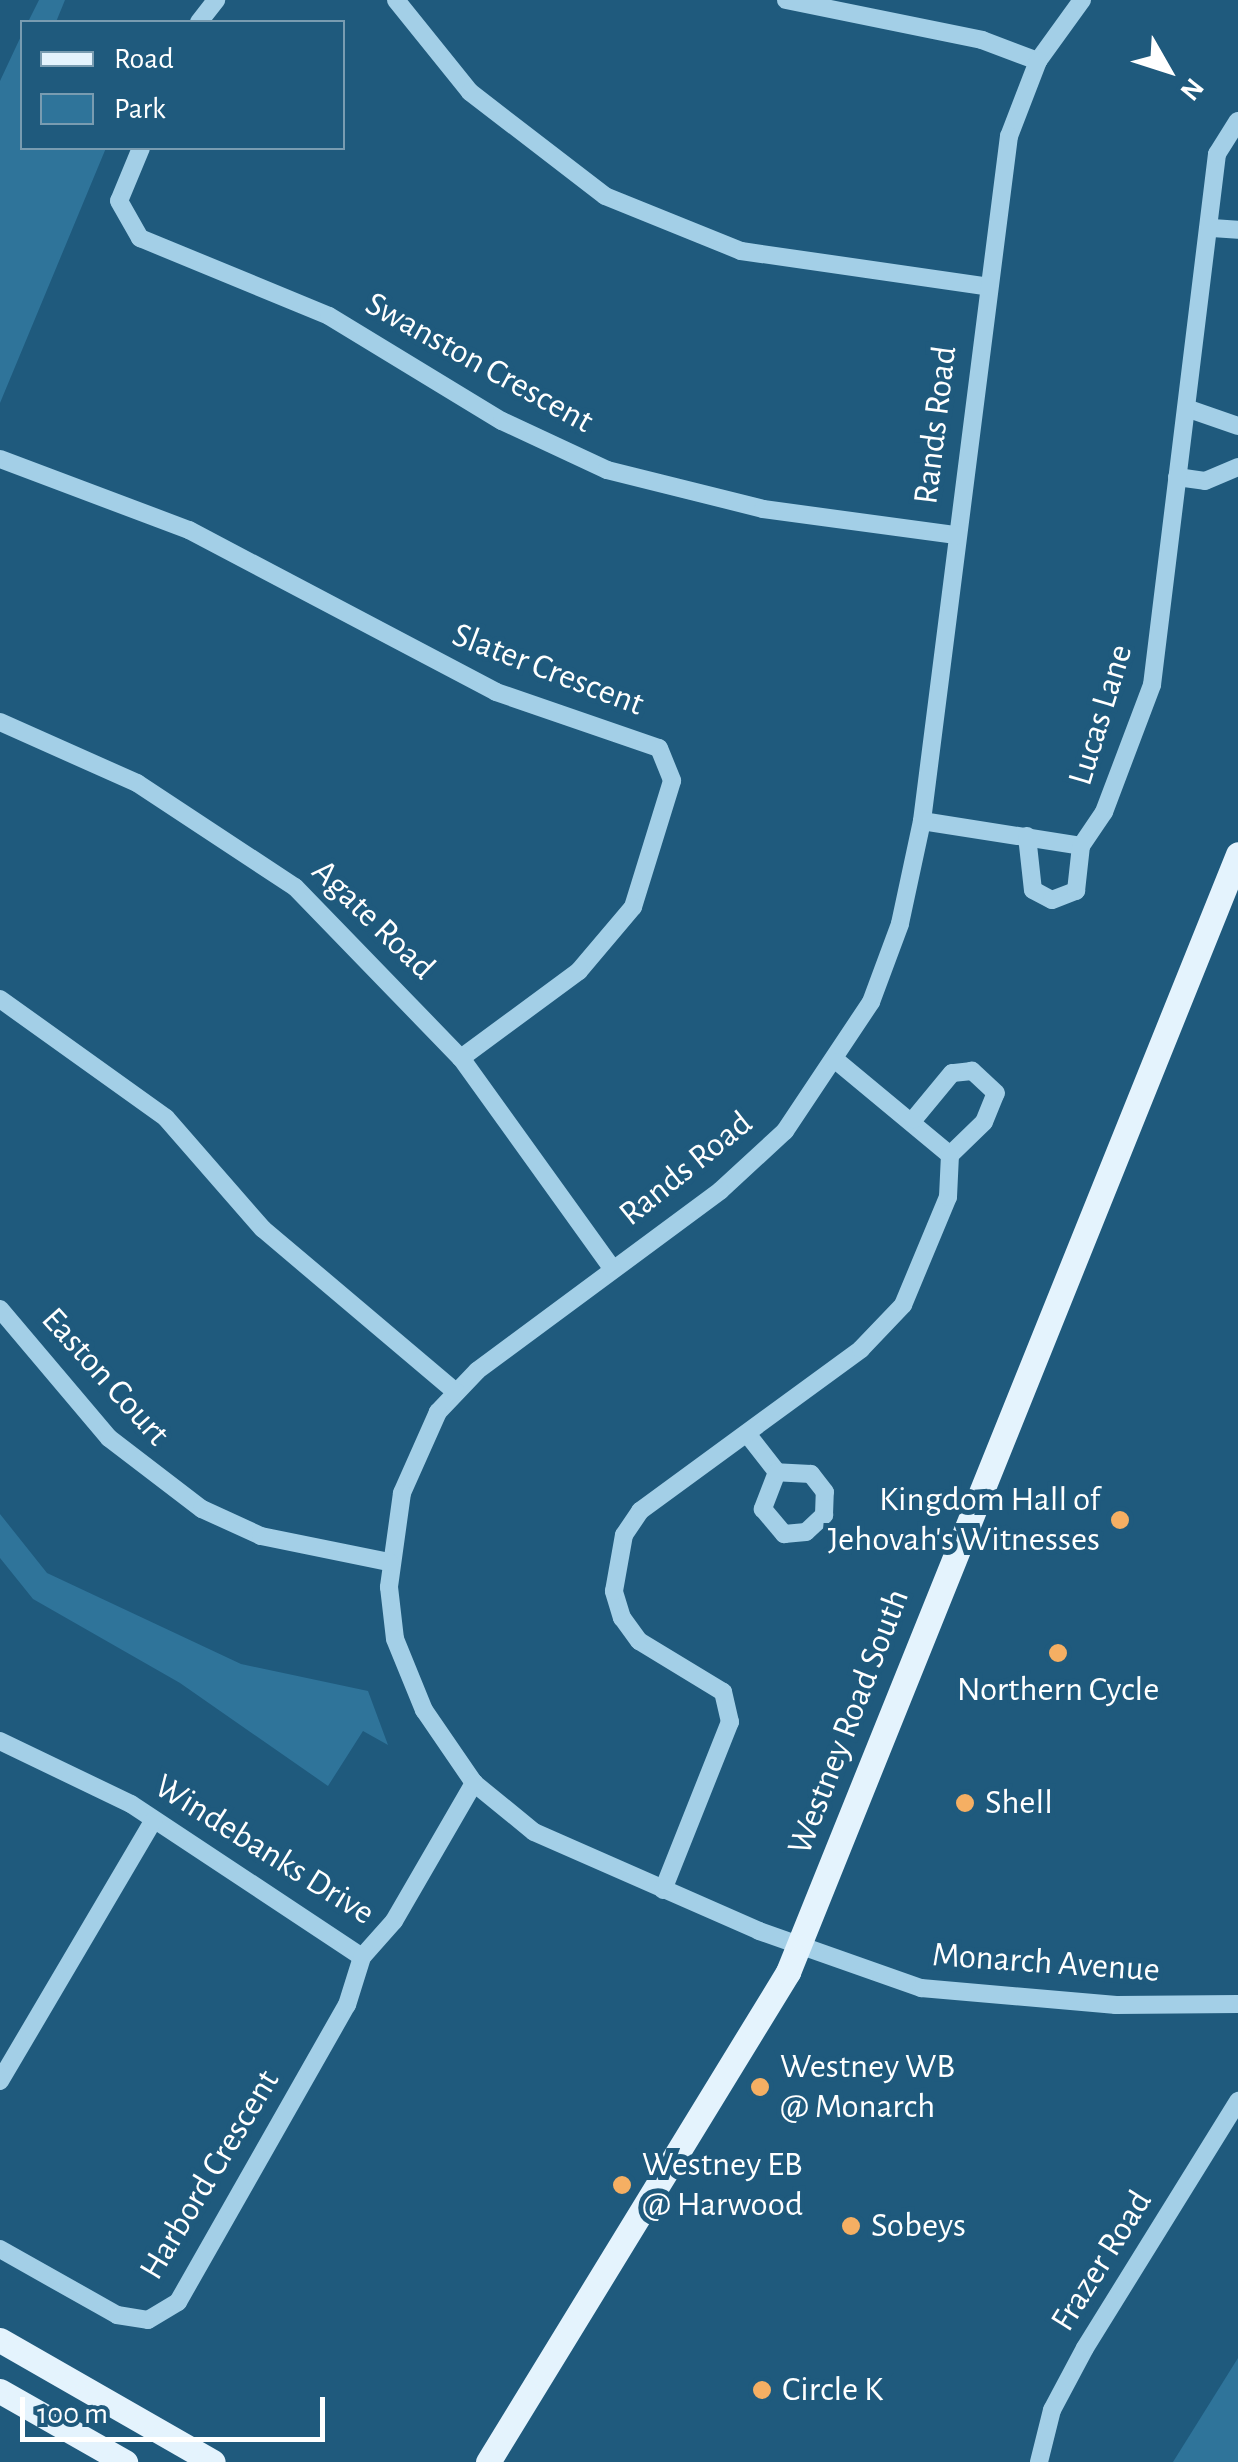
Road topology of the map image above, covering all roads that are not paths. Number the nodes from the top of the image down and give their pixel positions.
1 (216, 0) edge
2 (396, 0) edge
3 (786, 0) edge
4 (1082, 0) edge
5 (201, 20) edge
6 (1038, 61) junction
7 (1238, 121) edge
8 (140, 150) edge
9 (1212, 228) junction
10 (1238, 230) edge
11 (985, 286) junction
12 (1189, 410) junction
13 (1238, 426) edge
14 (0, 459) edge
15 (1238, 467) edge
16 (1177, 478) junction
17 (956, 535) junction
18 (0, 722) edge
19 (922, 821) junction
20 (1027, 836) junction
21 (1081, 846) junction
22 (1238, 854) edge
23 (0, 999) edge
24 (461, 1058) junction
25 (838, 1062) junction
26 (914, 1119) junction
27 (950, 1155) junction
28 (612, 1268) junction
29 (0, 1310) edge
30 (456, 1392) junction
31 (748, 1435) junction
32 (777, 1472) dead end
33 (388, 1562) junction
34 (0, 1741) edge
35 (474, 1784) junction
36 (153, 1821) junction
37 (662, 1890) junction
38 (797, 1944) junction
39 (362, 1957) junction
40 (1238, 2004) edge
41 (0, 2081) edge
42 (1238, 2101) edge
43 (0, 2249) edge
44 (0, 2340) edge
45 (0, 2392) edge
46 (125, 2462) edge
47 (214, 2462) edge
48 (488, 2462) edge
49 (1039, 2462) edge

1 - 5 street
2 - 11 street
3 - 6 street
4 - 6 street, Rands Road
6 - 11 street, Rands Road
7 - 9 street, Lucas Lane
8 - 17 street, Swanston Crescent
9 - 10 street
9 - 12 street, Lucas Lane
11 - 17 street, Rands Road
12 - 13 street
12 - 16 street, Lucas Lane
14 - 24 street, Slater Crescent
15 - 16 street
16 - 21 street, Lucas Lane
17 - 19 street, Rands Road
18 - 24 street, Agate Road
19 - 20 street
19 - 25 street, Rands Road
20 - 21 street
20 - 21 street, Lucas Lane
22 - 38 main road, Westney Road South
23 - 30 street
24 - 28 street, Agate Road
25 - 26 street
25 - 28 street, Rands Road
26 - 27 street
26 - 27 street
27 - 31 street
28 - 30 street, Rands Road
29 - 33 street, Easton Court
30 - 33 street, Rands Road
31 - 32 street
31 - 37 street
33 - 35 street, Rands Road
34 - 36 street, Windebanks Drive
35 - 37 street, Rands Road
35 - 39 street, Windebanks Drive
36 - 39 street, Windebanks Drive
36 - 41 street
37 - 38 street, Rands Road
38 - 40 street, Monarch Avenue
38 - 48 main road, Westney Road South
39 - 43 street, Harbord Crescent
42 - 49 street, Frazer Road
44 - 47 main road
45 - 46 main road

